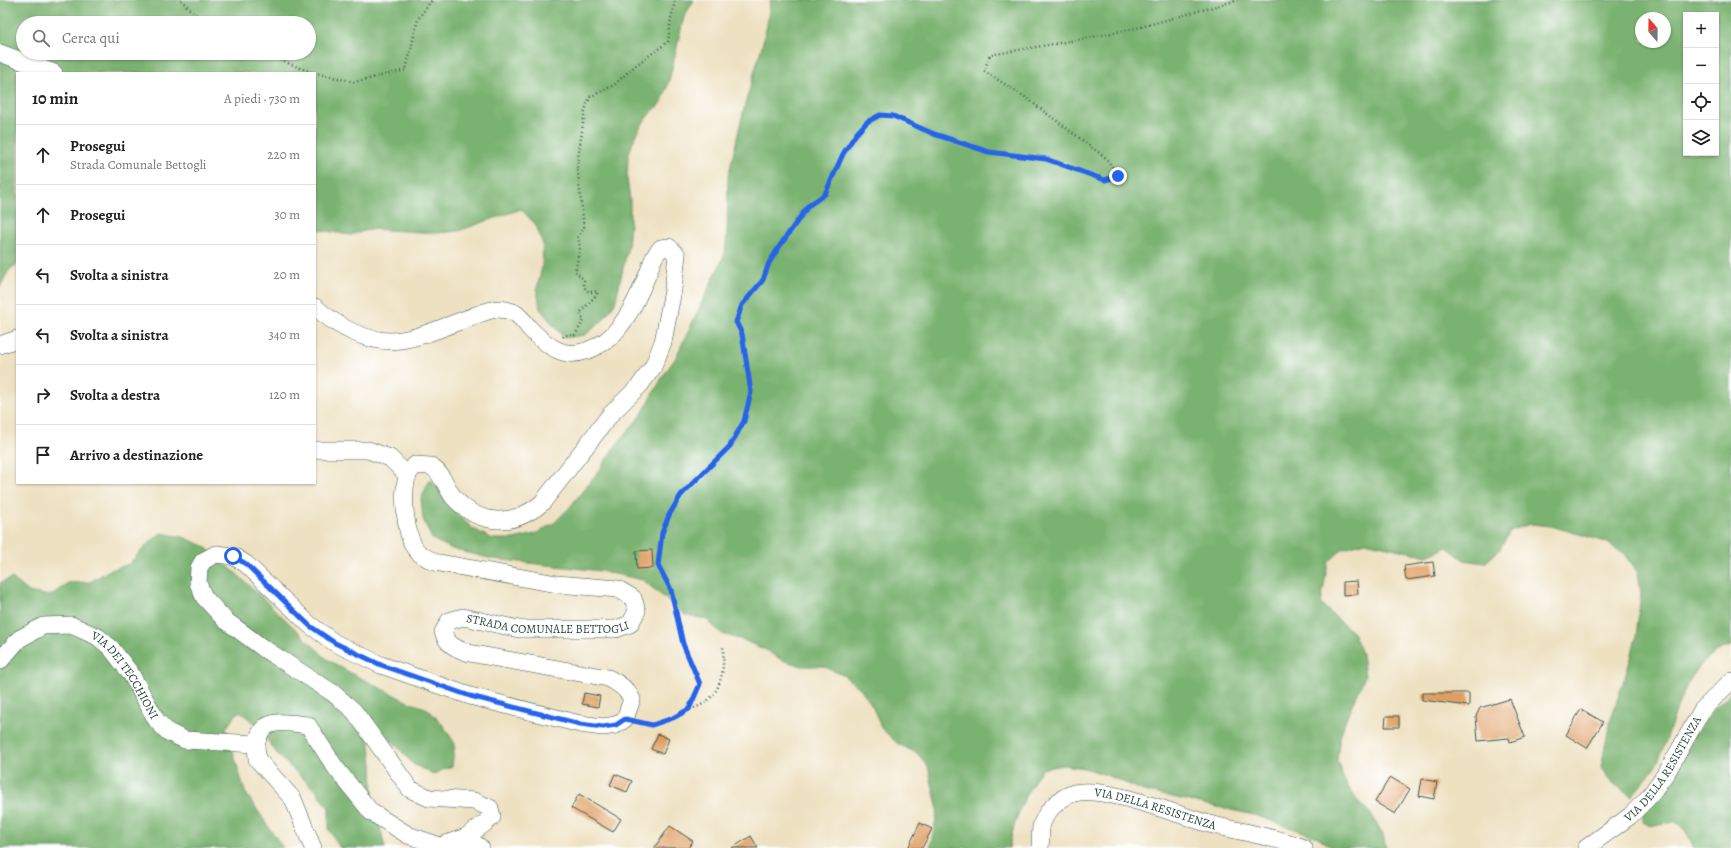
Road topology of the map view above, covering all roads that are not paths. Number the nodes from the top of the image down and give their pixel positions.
1 (0, 53) edge
2 (16, 59) edge
3 (19, 60) edge
4 (51, 72) edge
5 (316, 309) edge
6 (16, 339) edge
7 (0, 345) edge
8 (316, 450) edge
9 (408, 476) junction
10 (0, 661) edge
11 (1731, 681) edge
12 (256, 744) junction
13 (466, 837) junction
14 (313, 848) edge
15 (481, 848) edge
16 (1040, 848) edge
17 (1304, 848) edge
18 (1586, 848) edge

1 - 2 street
3 - 4 street
5 - 9 street
6 - 7 street
8 - 9 street
9 - 13 street, STRADA COMUNALE BETTOGLI
10 - 12 street, VIA DEI TECCHIONI
11 - 18 street, VIA DELLA RESISTENZA
12 - 13 street
12 - 14 street
13 - 15 street
16 - 17 street, VIA DELLA RESISTENZA

